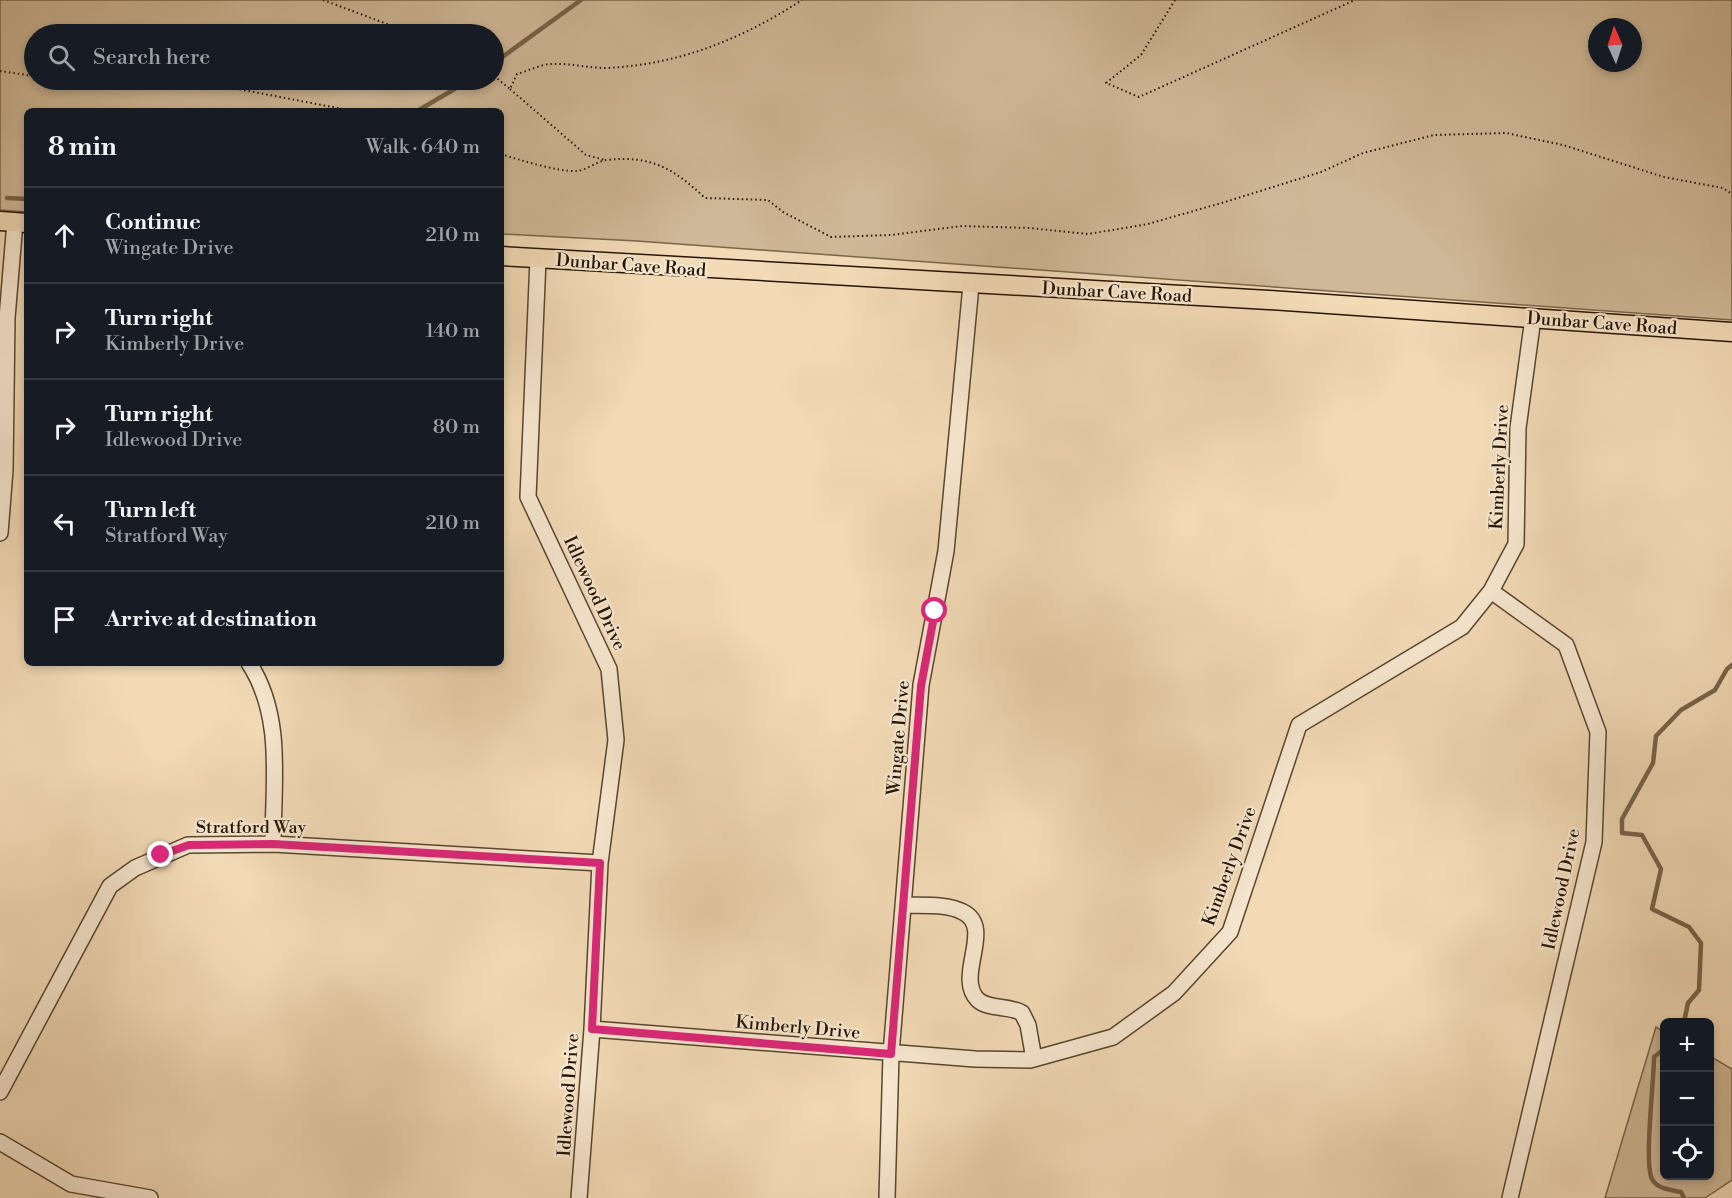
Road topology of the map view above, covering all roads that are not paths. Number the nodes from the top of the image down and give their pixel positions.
1 (14, 222) edge
2 (504, 256) edge
3 (538, 259) junction
4 (971, 285) junction
5 (1533, 318) junction
6 (1732, 332) edge
7 (0, 533) edge
8 (1491, 591) junction
9 (251, 666) edge
10 (273, 844) junction
11 (600, 863) junction
12 (903, 905) junction
13 (592, 1029) junction
14 (891, 1054) junction
15 (1034, 1059) junction
16 (0, 1092) edge
17 (0, 1142) edge
18 (150, 1198) edge
19 (579, 1198) edge
20 (887, 1198) edge
21 (1510, 1198) edge

1 - 7 street
2 - 3 main road, Dunbar Cave Road
3 - 4 main road, Dunbar Cave Road
3 - 11 street, Idlewood Drive
4 - 5 main road, Dunbar Cave Road
4 - 12 street, Wingate Drive
5 - 6 main road, Dunbar Cave Road
5 - 8 street, Kimberly Drive
8 - 15 street, Kimberly Drive
8 - 21 street, Idlewood Drive
9 - 10 street
10 - 11 street, Stratford Way
10 - 16 street, Stratford Way
11 - 13 street, Idlewood Drive
12 - 14 street, Wingate Drive
12 - 15 street
13 - 14 street, Kimberly Drive
13 - 19 street, Idlewood Drive
14 - 15 street, Kimberly Drive
14 - 20 street, Wingate Drive
17 - 18 street

